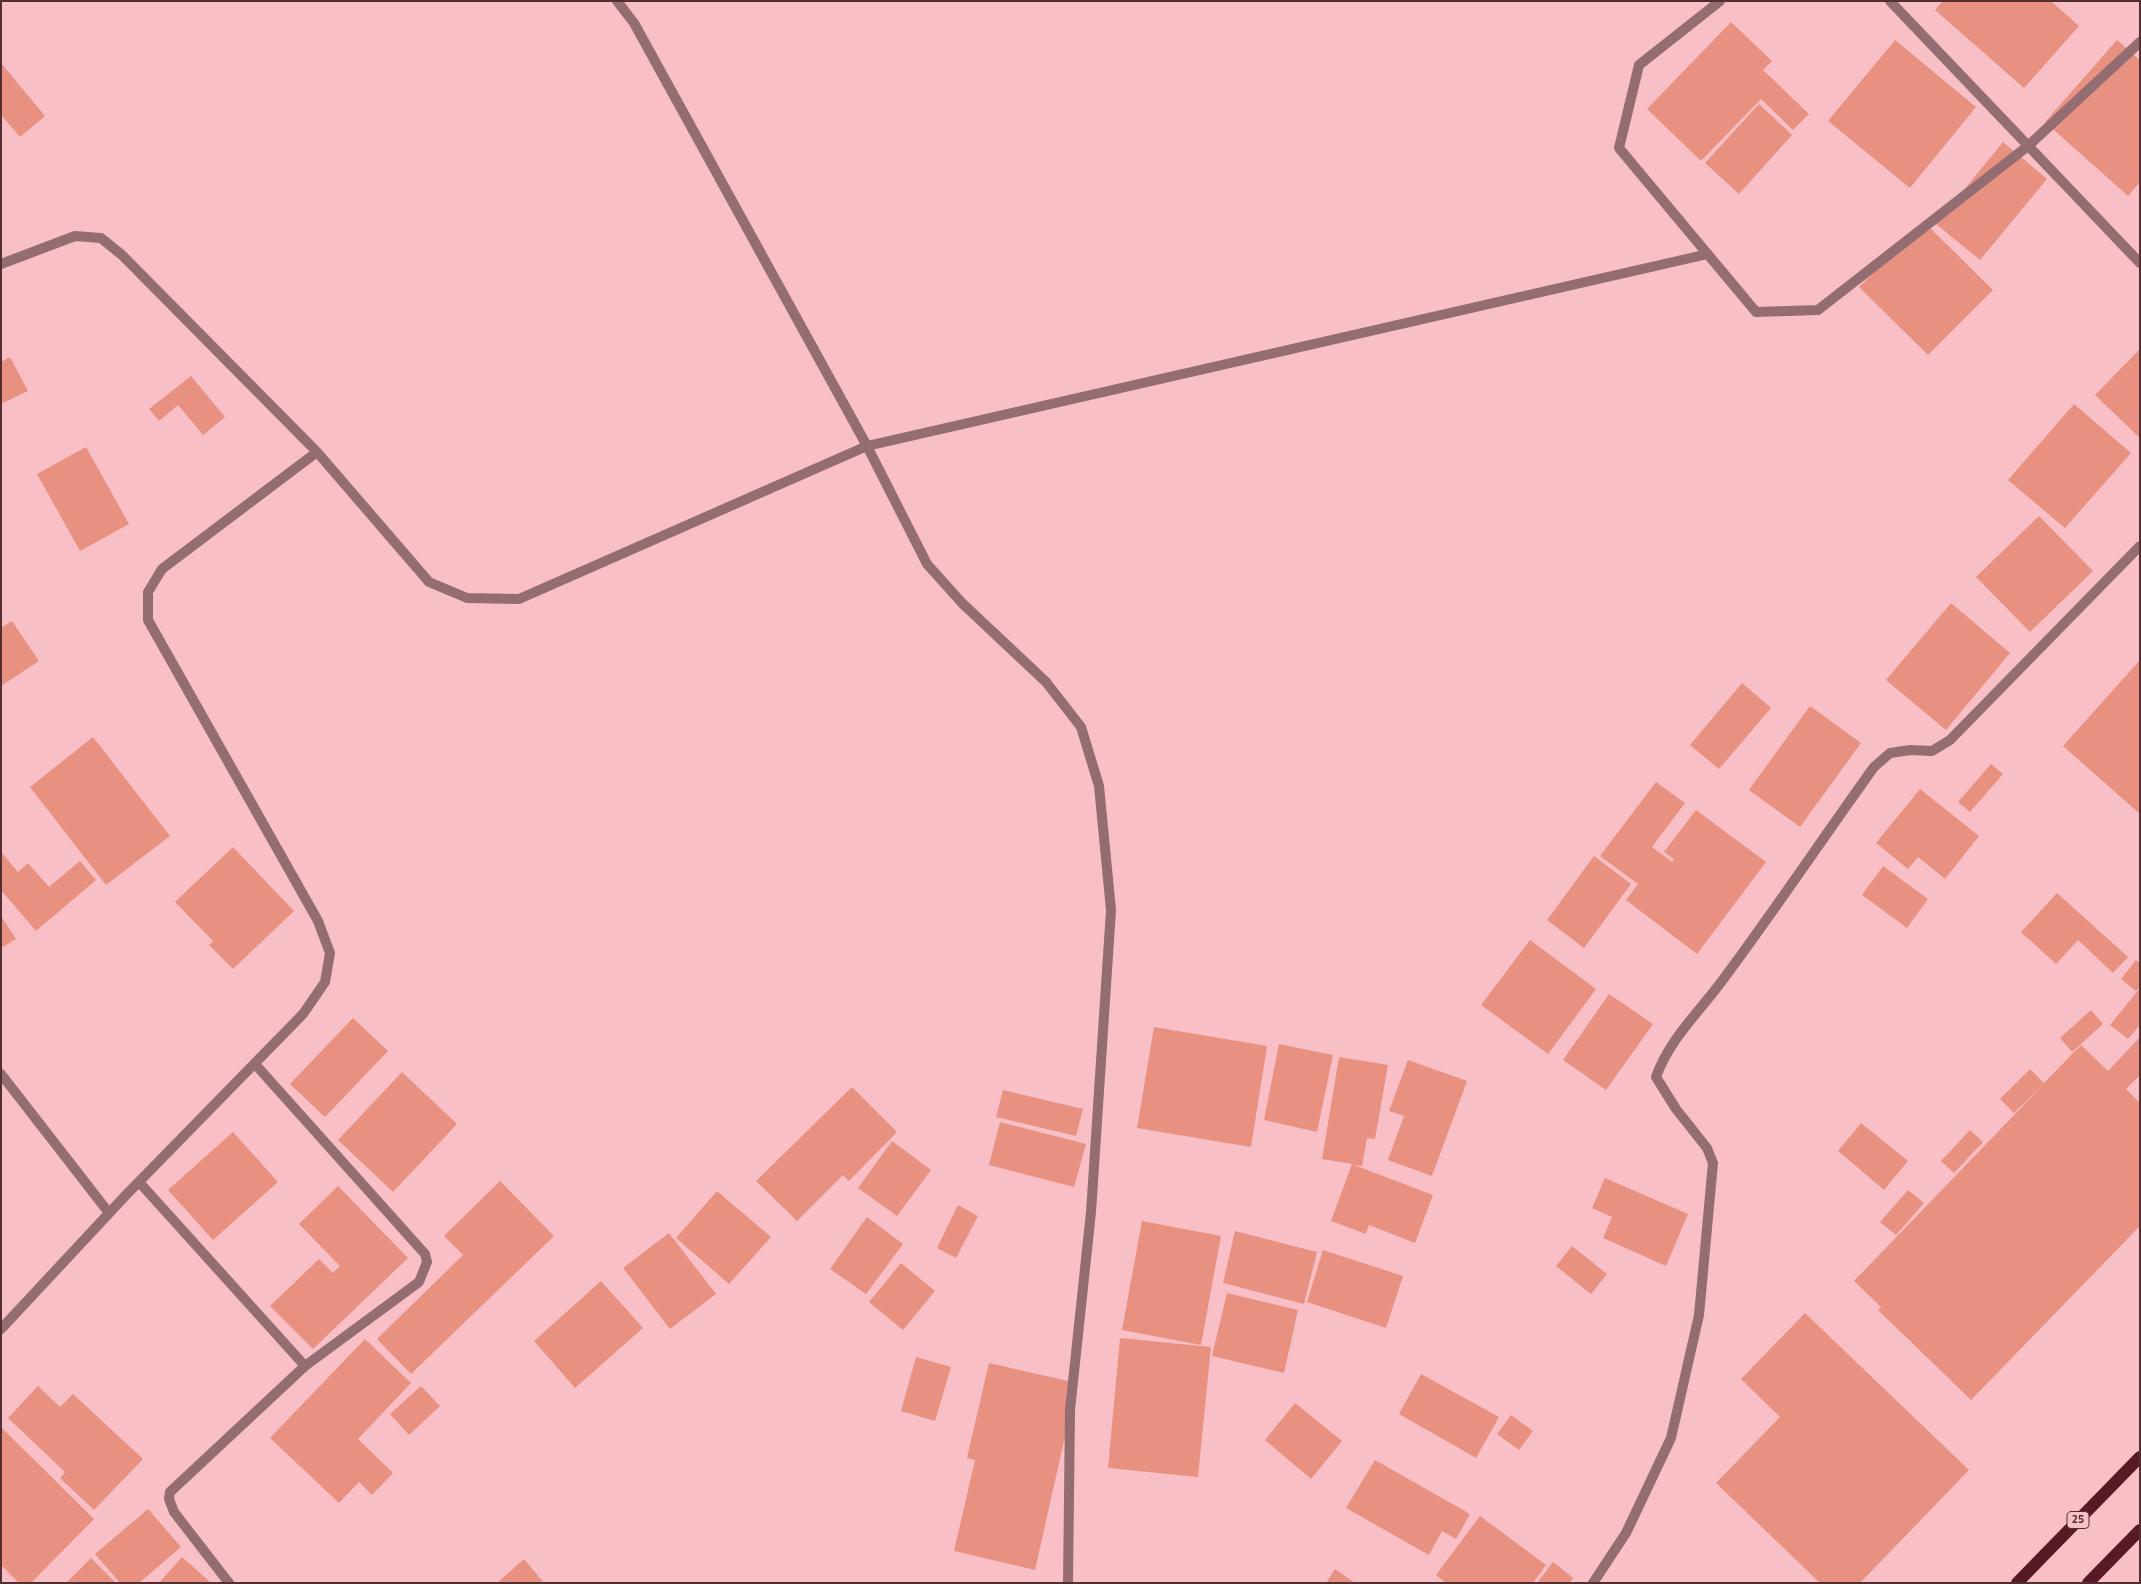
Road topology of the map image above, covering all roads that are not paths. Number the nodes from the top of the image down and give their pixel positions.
1 (617, 1) edge
2 (1720, 1) edge
3 (1890, 1) edge
4 (2140, 42) edge
5 (2028, 146) junction
6 (1708, 254) junction
7 (2140, 263) edge
8 (1, 264) edge
9 (867, 446) junction
10 (317, 452) junction
11 (2140, 546) edge
12 (255, 1064) junction
13 (1, 1074) edge
14 (139, 1182) junction
15 (109, 1213) junction
16 (1, 1329) edge
17 (305, 1366) junction
18 (2140, 1457) edge
19 (2140, 1530) edge
20 (230, 1583) edge
21 (1068, 1583) edge
22 (1593, 1583) edge
23 (2017, 1583) edge
24 (2088, 1583) edge

1 - 9 street
2 - 6 street
3 - 5 street
4 - 5 street
5 - 6 street
5 - 7 street
6 - 9 street
8 - 10 street
9 - 10 street
9 - 21 street
10 - 12 street
11 - 22 street
12 - 14 street
12 - 17 street
13 - 15 street
14 - 15 street
14 - 17 street
15 - 16 street
17 - 20 street
18 - 23 main road, 25
19 - 24 main road

